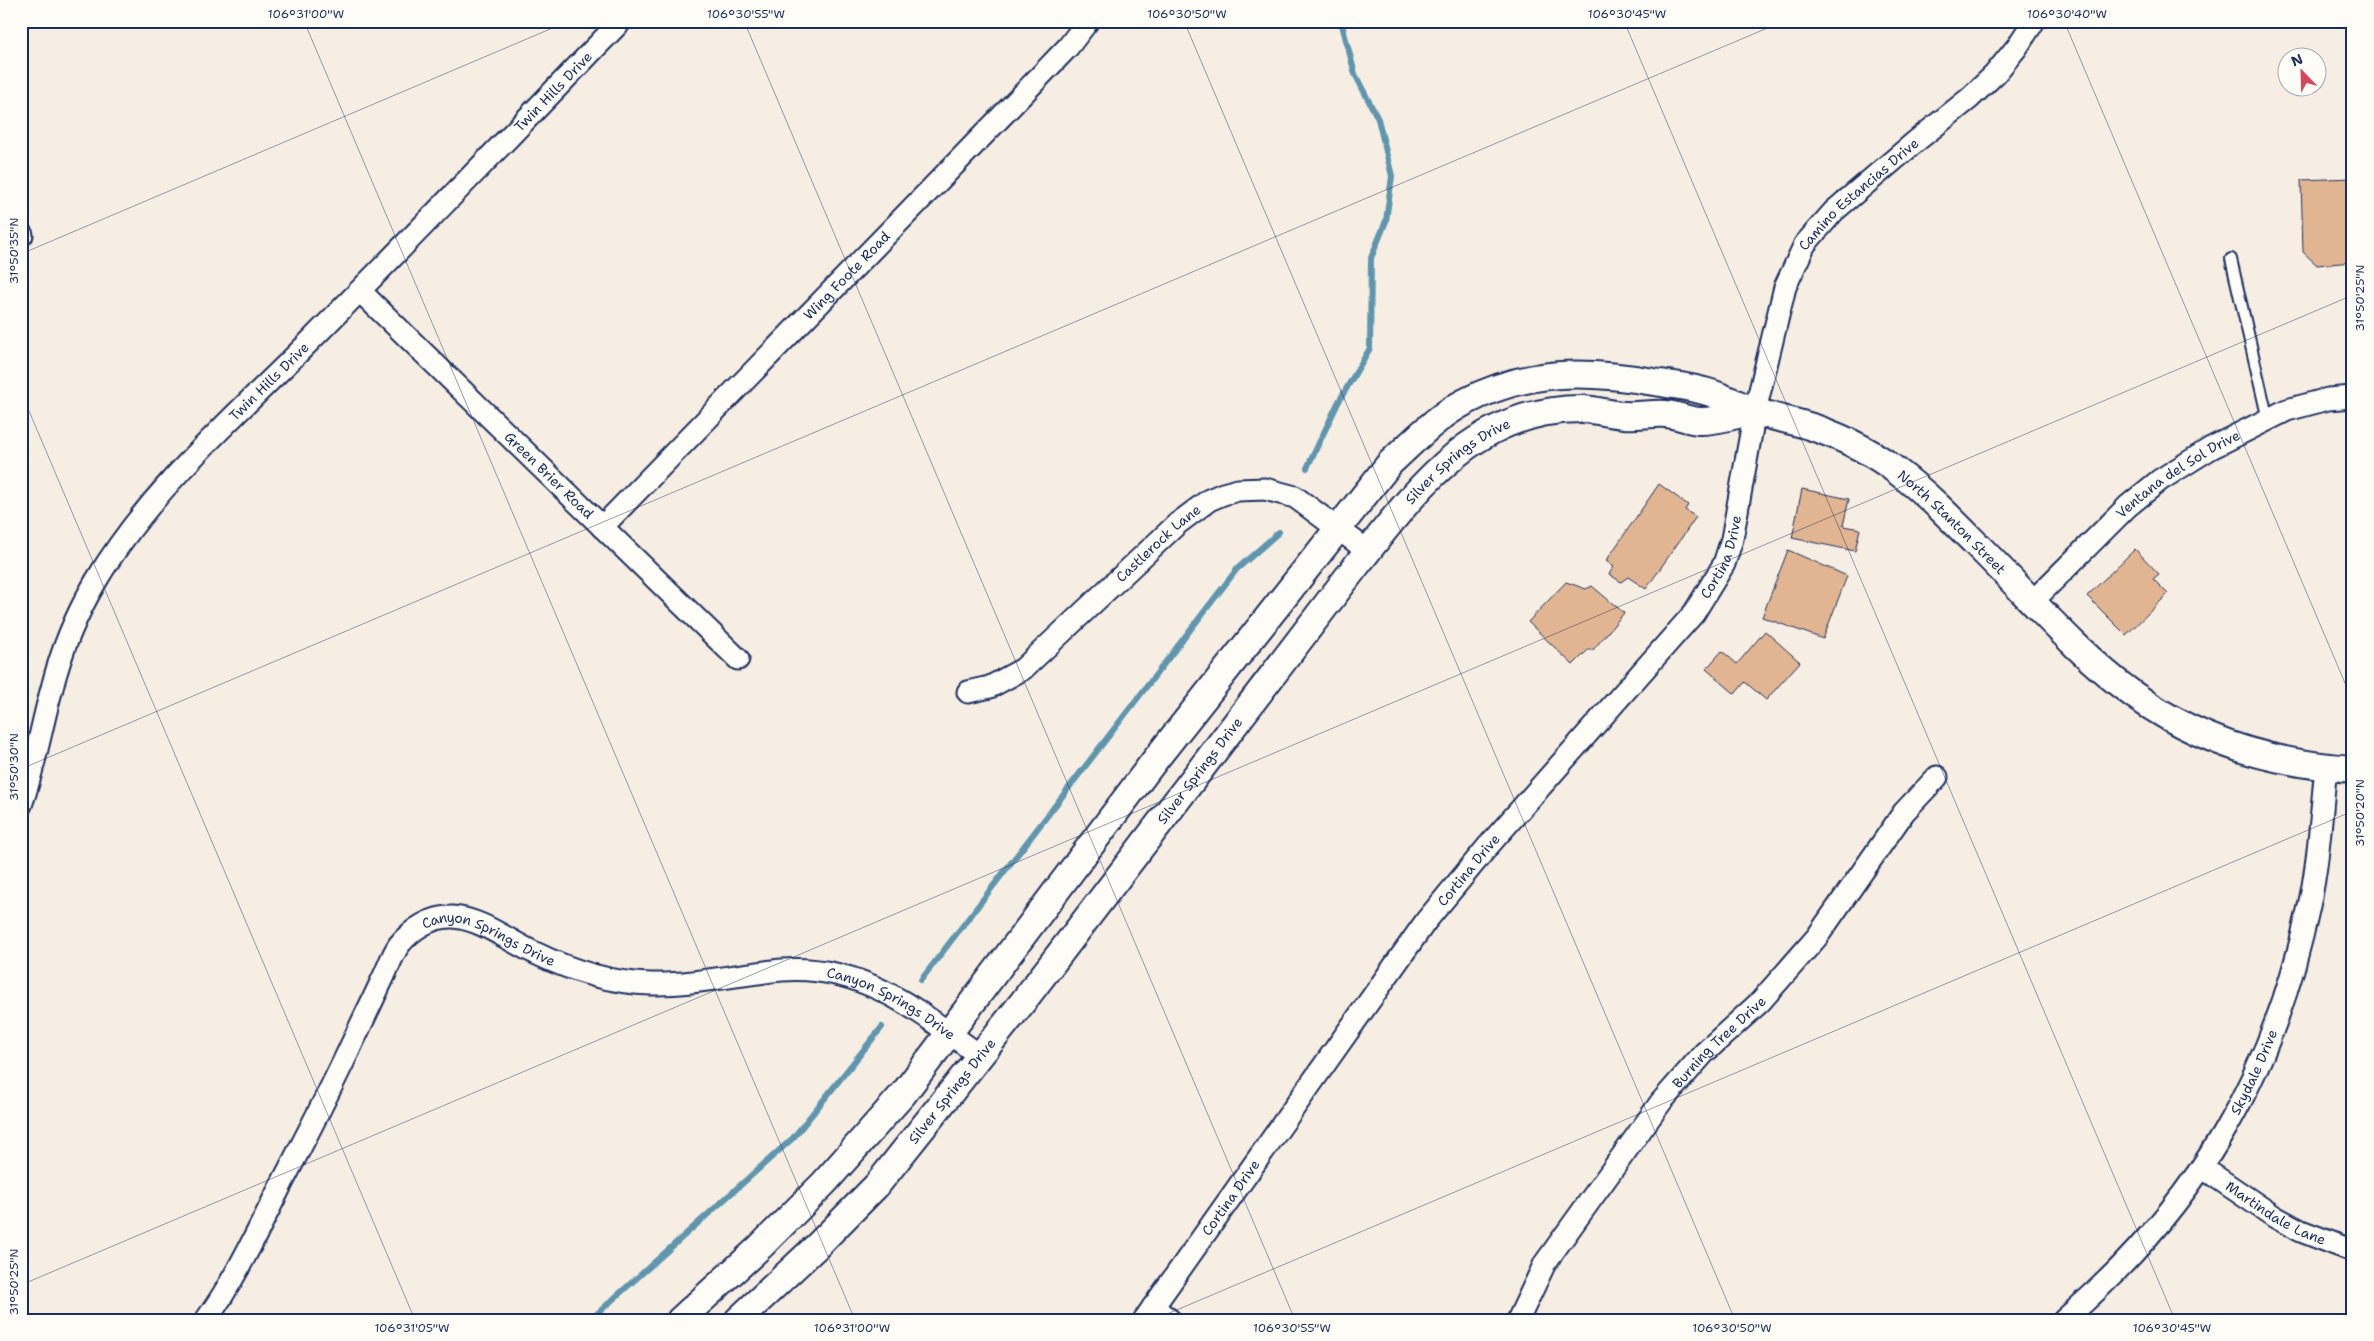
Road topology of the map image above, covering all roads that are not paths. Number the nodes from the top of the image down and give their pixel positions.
1 (621, 21) edge
2 (1088, 21) edge
3 (2034, 21) edge
4 (2231, 260) dead end
5 (360, 291) junction
6 (2353, 397) edge
7 (1755, 411) junction
8 (2268, 420) junction
9 (602, 527) junction
10 (1338, 527) junction
11 (1368, 551) junction
12 (2033, 601) junction
13 (738, 659) dead end
14 (968, 692) dead end
15 (2326, 768) junction
16 (2353, 769) edge
17 (1937, 777) dead end
18 (21, 805) edge
19 (949, 1033) junction
20 (980, 1056) junction
21 (2203, 1168) junction
22 (2353, 1251) edge
23 (1148, 1313) edge
24 (206, 1320) edge
25 (680, 1320) edge
26 (738, 1320) edge
27 (1170, 1320) edge
28 (1518, 1320) edge
29 (2064, 1320) edge

1 - 5 street, Twin Hills Drive
2 - 9 street, Wing Foote Road
3 - 7 street, Camino Estancias Drive
4 - 8 lane
5 - 9 street, Green Brier Road
5 - 18 street, Twin Hills Drive
6 - 8 street, Ventana del Sol Drive
7 - 10 street, North Stanton Street
7 - 11 street, Silver Springs Drive
7 - 12 street, North Stanton Street
7 - 23 street, Cortina Drive
8 - 12 street, Ventana del Sol Drive
9 - 13 street, Green Brier Road
10 - 11 street, Castlerock Lane
10 - 14 street, Castlerock Lane
10 - 19 street
11 - 20 street, Silver Springs Drive
12 - 15 street, North Stanton Street
15 - 16 street, North Stanton Street
15 - 21 street, Skydale Drive
17 - 28 street, Burning Tree Drive
19 - 20 street, Canyon Springs Drive
19 - 24 street, Canyon Springs Drive
19 - 25 street
20 - 26 street, Silver Springs Drive
21 - 22 street, Martindale Lane
21 - 29 street, Skydale Drive
23 - 27 street

